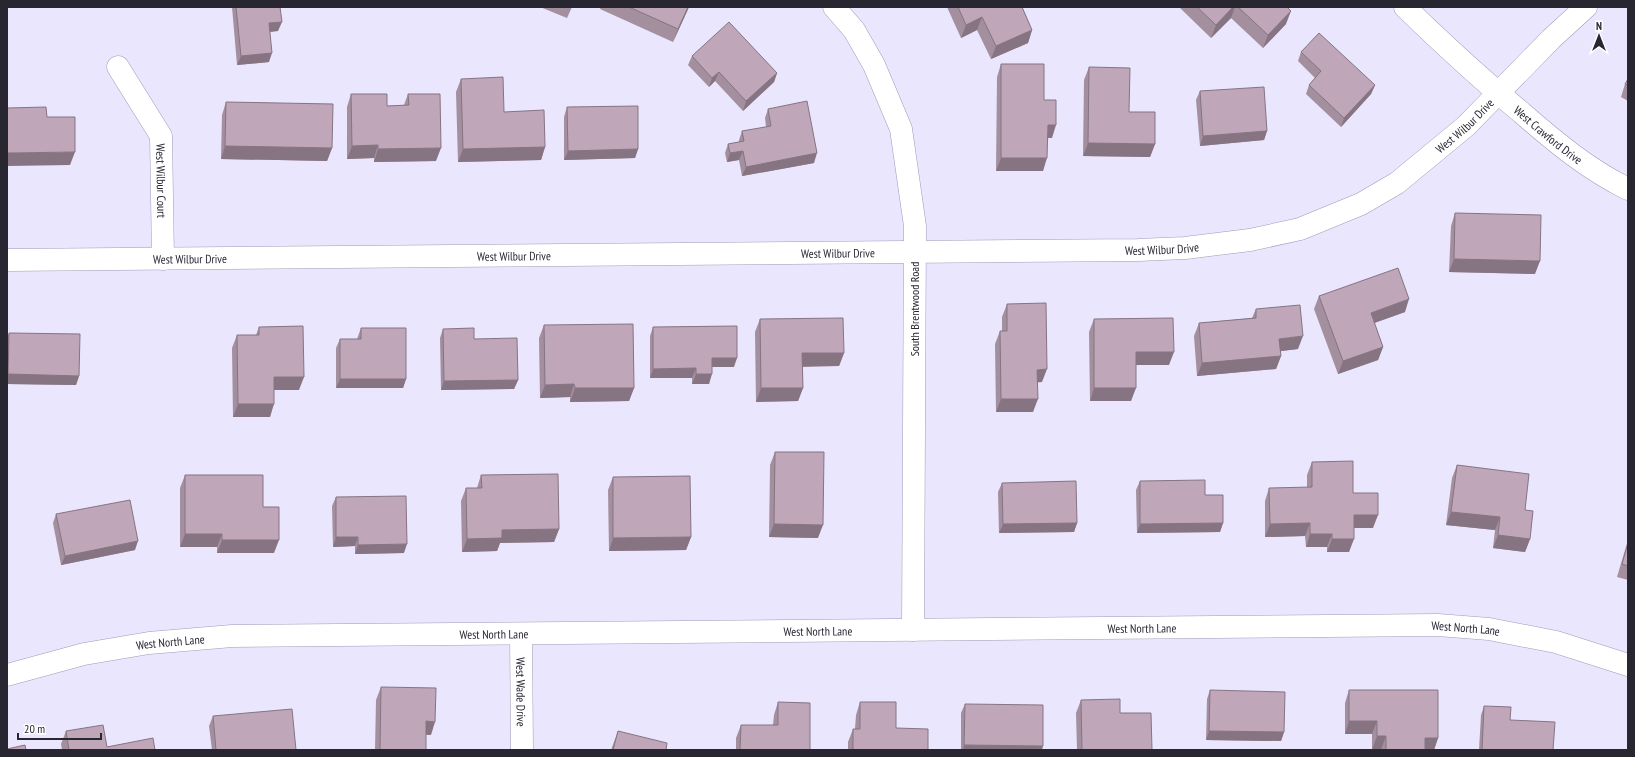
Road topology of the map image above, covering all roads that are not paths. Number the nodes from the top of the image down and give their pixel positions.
1 (834, 7) edge
2 (1405, 7) edge
3 (1586, 7) edge
4 (118, 67) dead end
5 (1498, 93) junction
6 (1628, 189) edge
7 (914, 251) junction
8 (163, 259) junction
9 (7, 260) edge
10 (913, 630) junction
11 (521, 634) junction
12 (1628, 665) edge
13 (7, 676) edge
14 (522, 750) edge

1 - 7 street, South Brentwood Road
2 - 5 street, West Crawford Drive
3 - 5 street, West Wilbur Drive
4 - 8 street, West Wilbur Court
5 - 6 street, West Crawford Drive
5 - 7 street, West Wilbur Drive
7 - 8 street, West Wilbur Drive
7 - 10 street, South Brentwood Road
8 - 9 street, West Wilbur Drive
10 - 11 street, West North Lane
10 - 12 street, West North Lane
11 - 13 street, West North Lane
11 - 14 street, West Wade Drive

